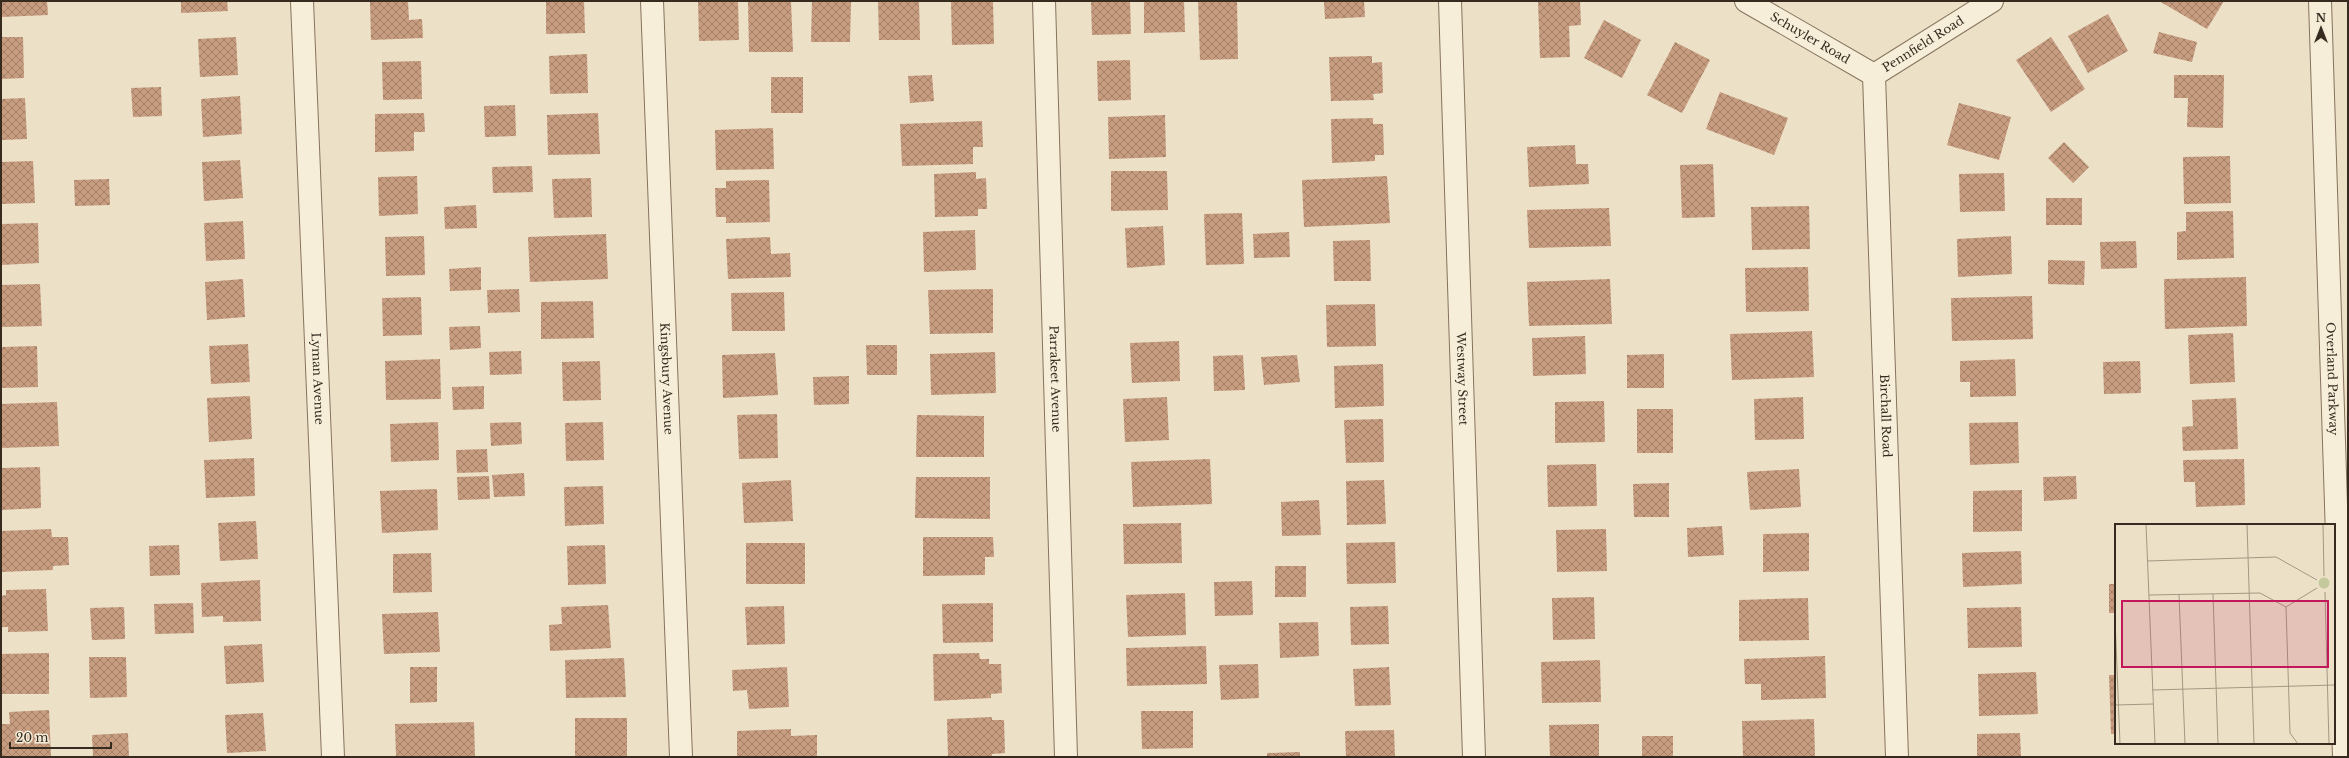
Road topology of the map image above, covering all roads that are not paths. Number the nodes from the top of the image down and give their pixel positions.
1 (302, 1) edge
2 (652, 1) edge
3 (1044, 1) edge
4 (1450, 1) edge
5 (1746, 1) edge
6 (1992, 1) edge
7 (2320, 1) edge
8 (1874, 75) junction
9 (333, 757) edge
10 (681, 757) edge
11 (1066, 757) edge
12 (1474, 757) edge
13 (1897, 757) edge
14 (2344, 757) edge

1 - 9 street, Lyman Avenue
2 - 10 street, Kingsbury Avenue
3 - 11 street, Parrakeet Avenue
4 - 12 street, Westway Street
5 - 8 street, Schuyler Road
6 - 8 street, Pennfield Road
7 - 14 street, Overland Parkway
8 - 13 street, Birchall Road

